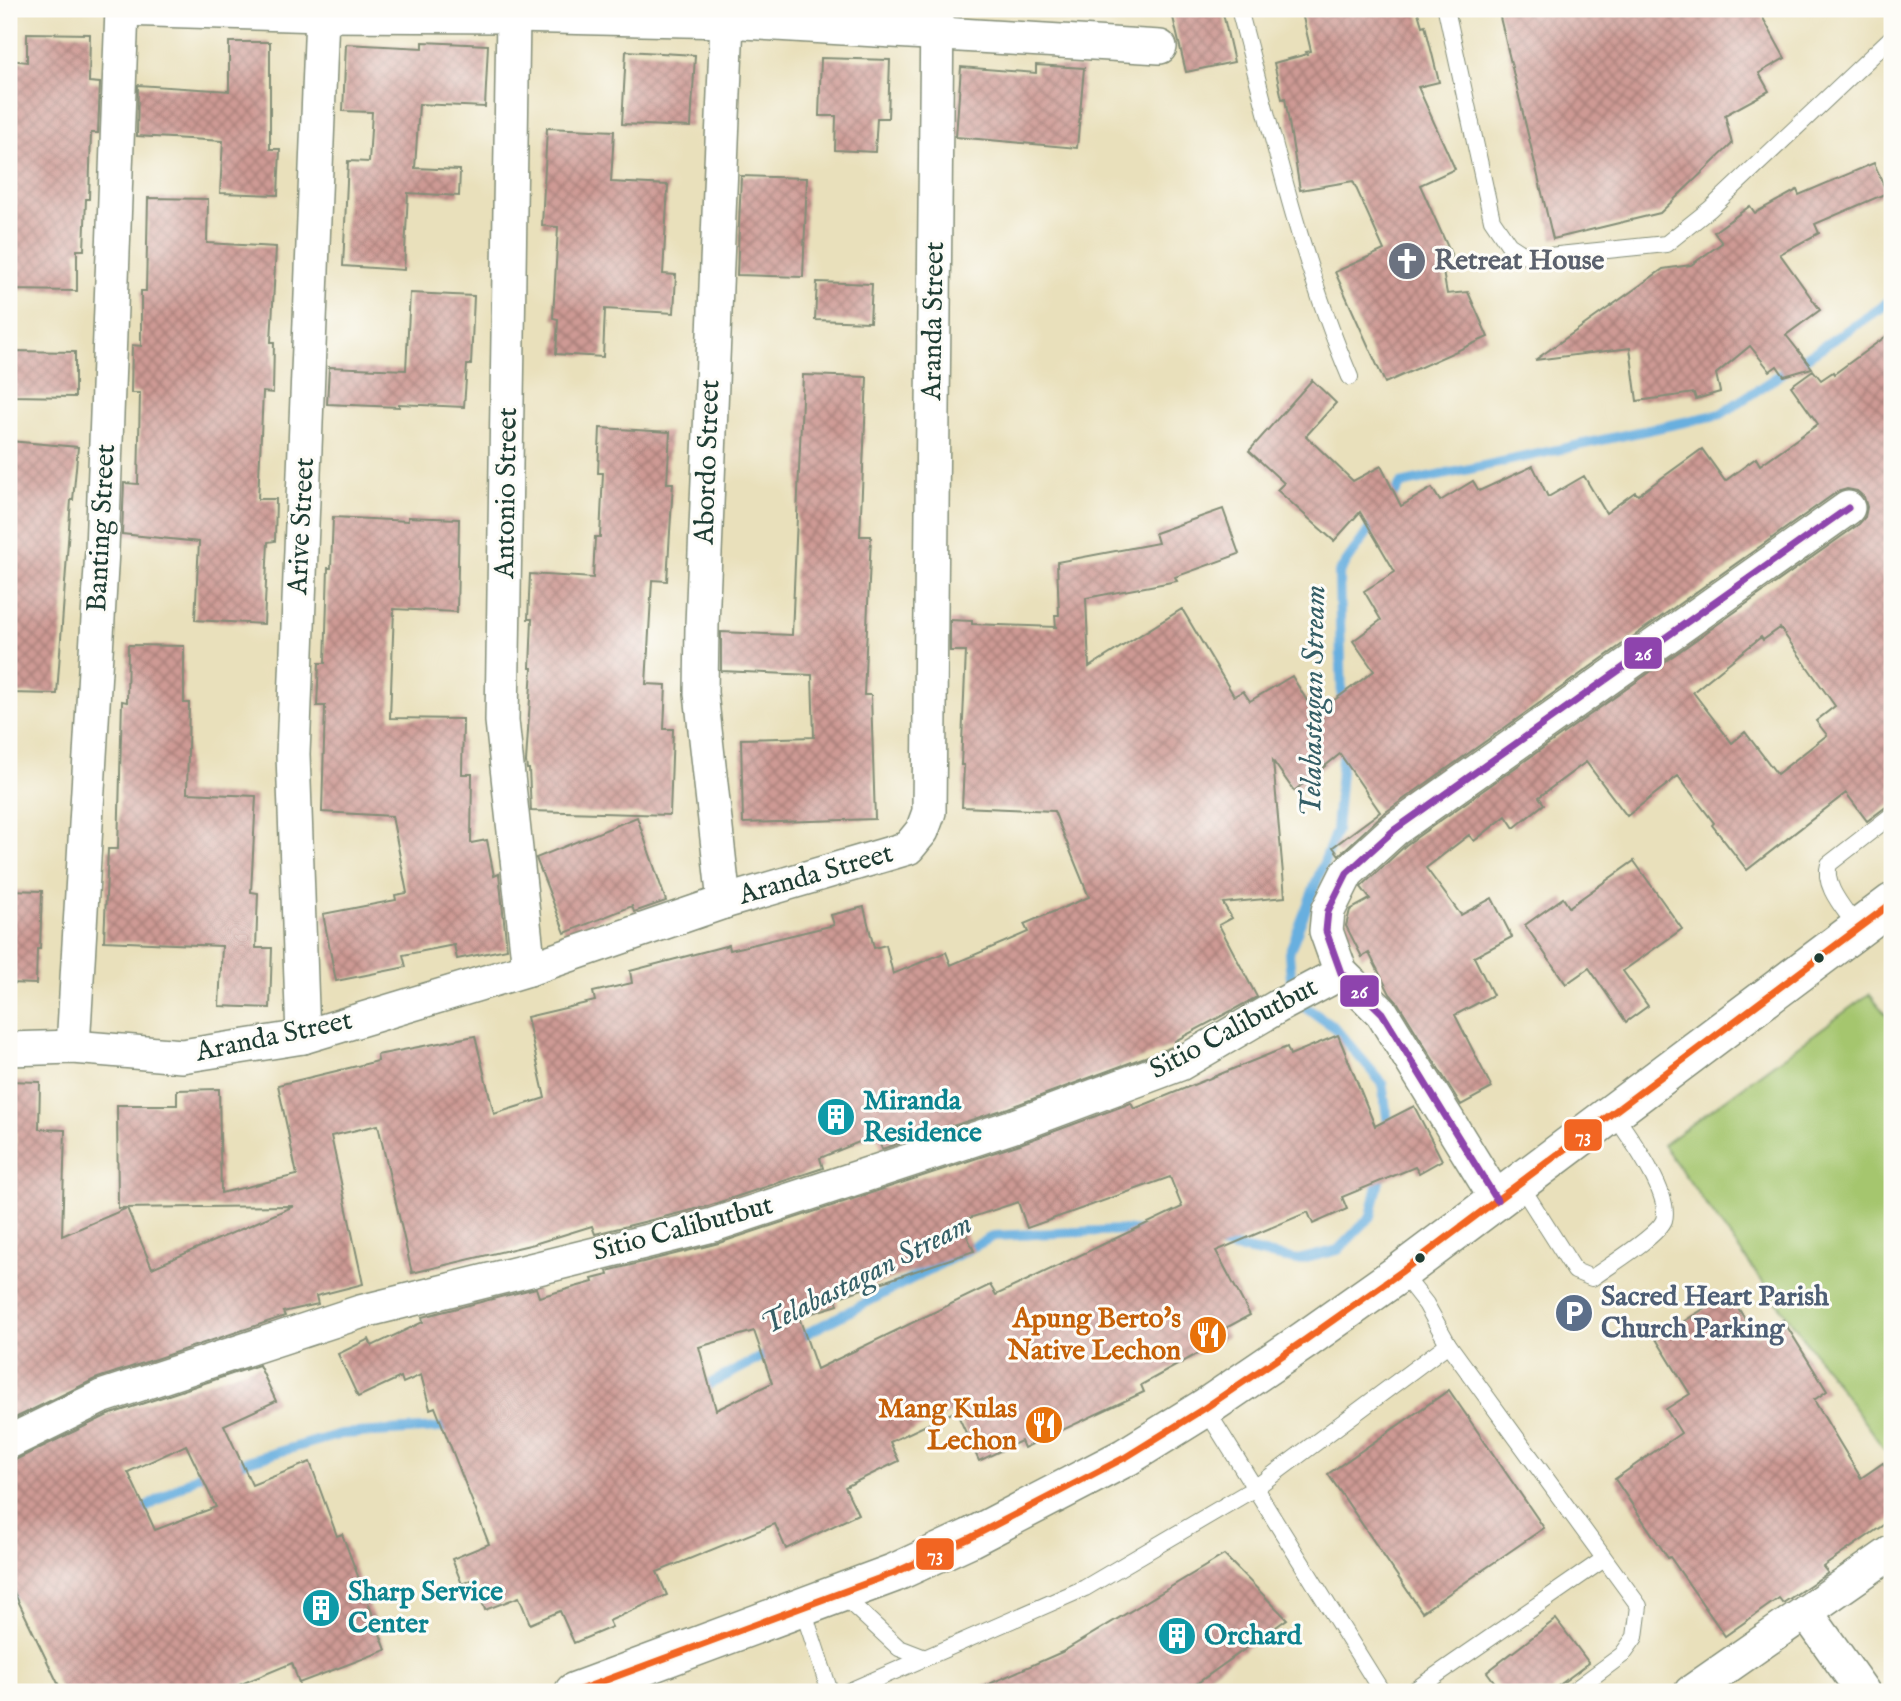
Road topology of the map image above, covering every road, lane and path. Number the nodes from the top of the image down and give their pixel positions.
1 (121, 9) edge
2 (1239, 9) edge
3 (1446, 9) edge
4 (322, 15) junction
5 (513, 16) junction
6 (937, 20) edge
7 (726, 21) junction
8 (1892, 37) edge
9 (1160, 47) dead end
10 (1350, 377) dead end
11 (1848, 508) dead end
12 (1892, 815) edge
13 (724, 902) junction
14 (1892, 903) edge
15 (1858, 929) junction
16 (529, 968) junction
17 (1330, 979) junction
18 (303, 1037) junction
19 (73, 1047) junction
20 (9, 1049) edge
21 (1613, 1113) junction
22 (1508, 1191) junction
23 (1401, 1272) junction
24 (1448, 1344) junction
25 (1205, 1408) junction
26 (9, 1442) edge
27 (1255, 1488) junction
28 (1892, 1552) edge
29 (1604, 1559) junction
30 (841, 1594) junction
31 (802, 1607) junction
32 (1807, 1612) junction
33 (925, 1658) junction
34 (574, 1692) edge
35 (830, 1692) edge
36 (847, 1692) edge
37 (1382, 1692) edge
38 (1412, 1692) edge
39 (1572, 1692) edge
40 (1691, 1692) edge
41 (1863, 1692) edge

1 - 4 street
1 - 19 street, Banting Street
2 - 10 lane
3 - 8 lane
4 - 5 street
4 - 18 street, Arive Street
5 - 7 street
5 - 16 street, Antonio Street
6 - 7 street
6 - 9 street
6 - 13 street, Aranda Street
7 - 13 street, Abordo Street
11 - 17 street
12 - 15 lane
13 - 16 street, Aranda Street
14 - 15 highway
15 - 21 highway
16 - 18 street, Aranda Street
17 - 22 street
17 - 26 street, Sitio Calibutbut
18 - 19 street, Aranda Street
19 - 20 street, Aranda Street
21 - 22 highway
21 - 22 lane
22 - 23 highway
23 - 24 lane
23 - 25 highway
24 - 27 lane
24 - 29 lane
25 - 27 lane
25 - 30 highway
27 - 33 lane
27 - 37 lane
28 - 32 street
29 - 38 lane
29 - 39 lane
30 - 31 highway
30 - 33 lane
31 - 34 highway
31 - 35 lane
32 - 40 street
32 - 41 street
33 - 36 lane

